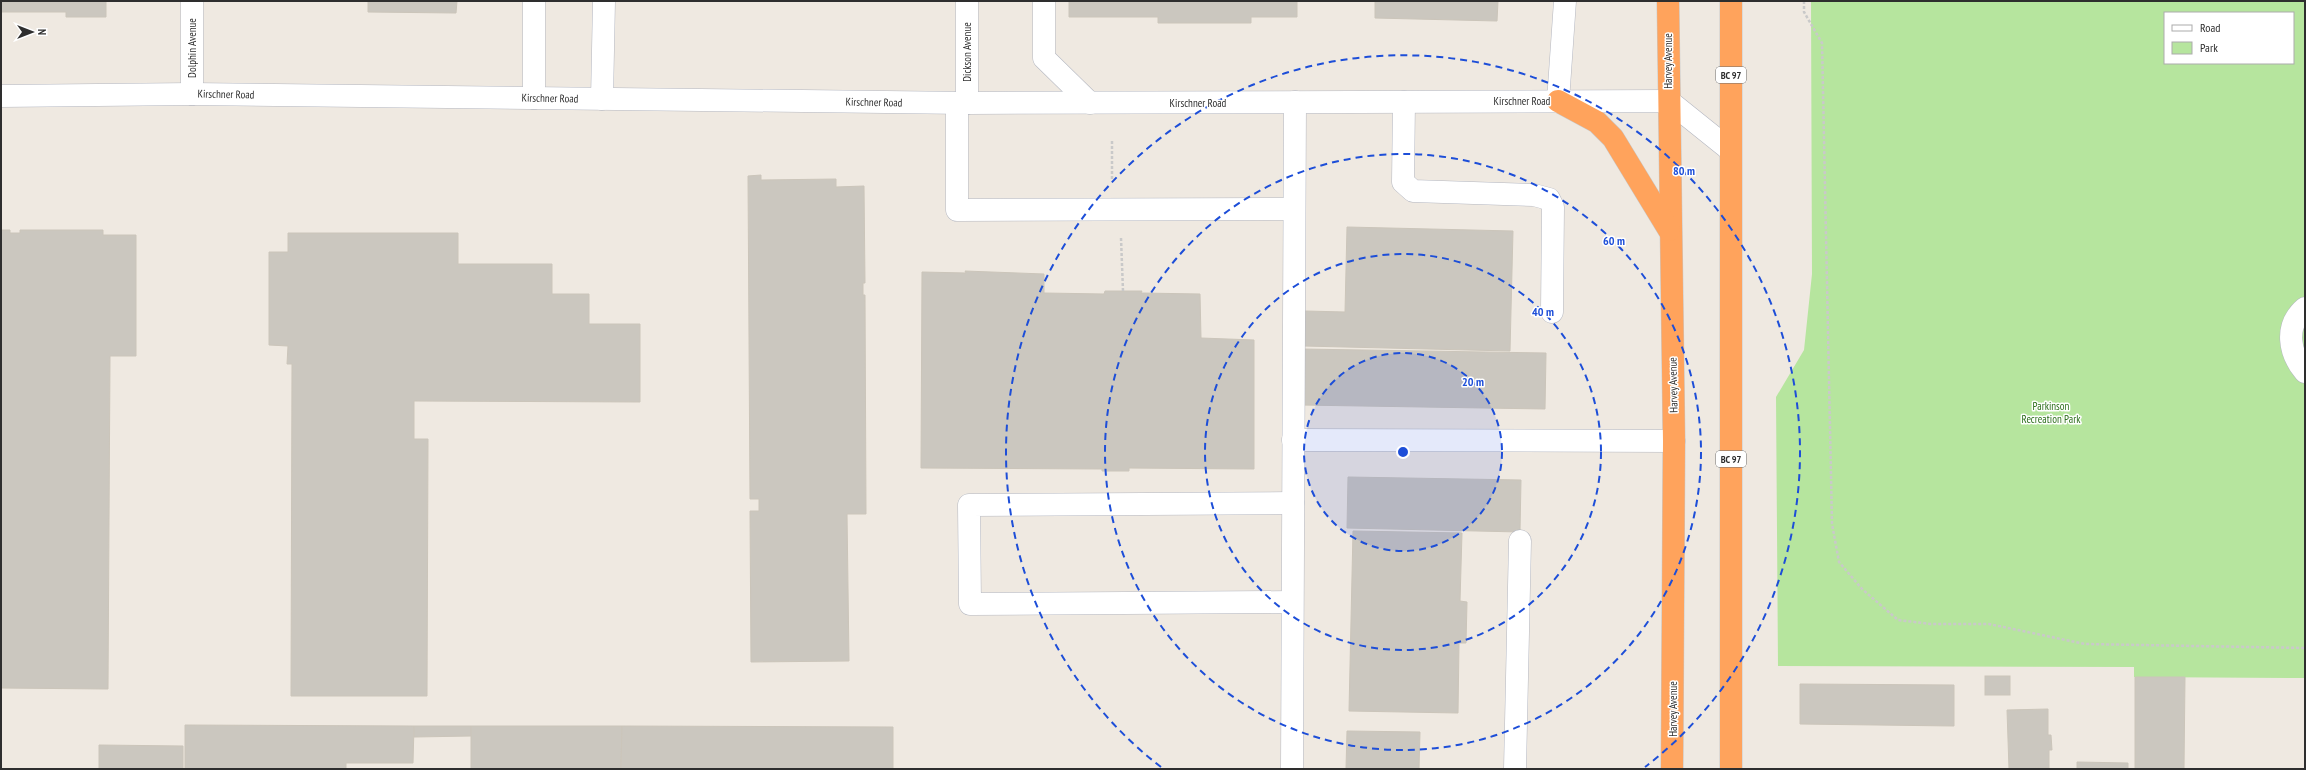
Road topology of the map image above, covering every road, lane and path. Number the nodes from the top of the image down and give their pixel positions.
1 (192, 1) edge
2 (534, 1) edge
3 (604, 1) edge
4 (967, 1) edge
5 (1044, 1) edge
6 (1565, 1) edge
7 (1668, 1) edge
8 (1730, 1) edge
9 (1804, 1) edge
10 (192, 94) junction
11 (1, 96) edge
12 (534, 98) junction
13 (602, 99) junction
14 (1558, 101) junction
15 (1669, 101) junction
16 (1295, 102) junction
17 (1404, 102) junction
18 (962, 103) junction
19 (1090, 103) junction
20 (1112, 142) dead end
21 (1730, 150) junction
22 (1112, 182) dead end
23 (1294, 209) junction
24 (1670, 230) junction
25 (1121, 233) dead end
26 (1123, 291) dead end
27 (2305, 308) edge
28 (1552, 312) dead end
29 (2305, 372) edge
30 (1293, 440) junction
31 (1674, 441) junction
32 (1293, 503) junction
33 (1520, 541) dead end
34 (1292, 602) junction
35 (2305, 648) edge
36 (1292, 769) edge
37 (1515, 769) edge
38 (1672, 769) edge
39 (1731, 769) edge

1 - 10 street, Dolphin Avenue
2 - 12 street
3 - 13 street
4 - 18 street, Dickson Avenue
5 - 19 street
6 - 14 street
7 - 15 highway, Harvey Avenue
8 - 21 highway, BC 97
9 - 35 path
10 - 11 street, Kirschner Road
10 - 12 street, Kirschner Road
12 - 13 street, Kirschner Road
13 - 18 street, Kirschner Road
14 - 15 street, Kirschner Road
14 - 17 street, Kirschner Road
14 - 24 highway
15 - 21 street
15 - 24 highway, Harvey Avenue
16 - 17 street, Kirschner Road
16 - 19 street, Kirschner Road
16 - 23 street
17 - 28 street
18 - 19 street, Kirschner Road
18 - 23 street, Dickson Avenue
20 - 22 path
21 - 39 highway, BC 97
23 - 30 street
24 - 31 highway, Harvey Avenue
25 - 26 path
27 - 29 street
30 - 31 street
30 - 32 street
31 - 38 highway, Harvey Avenue
32 - 34 street
32 - 34 street
33 - 37 street
34 - 36 street

